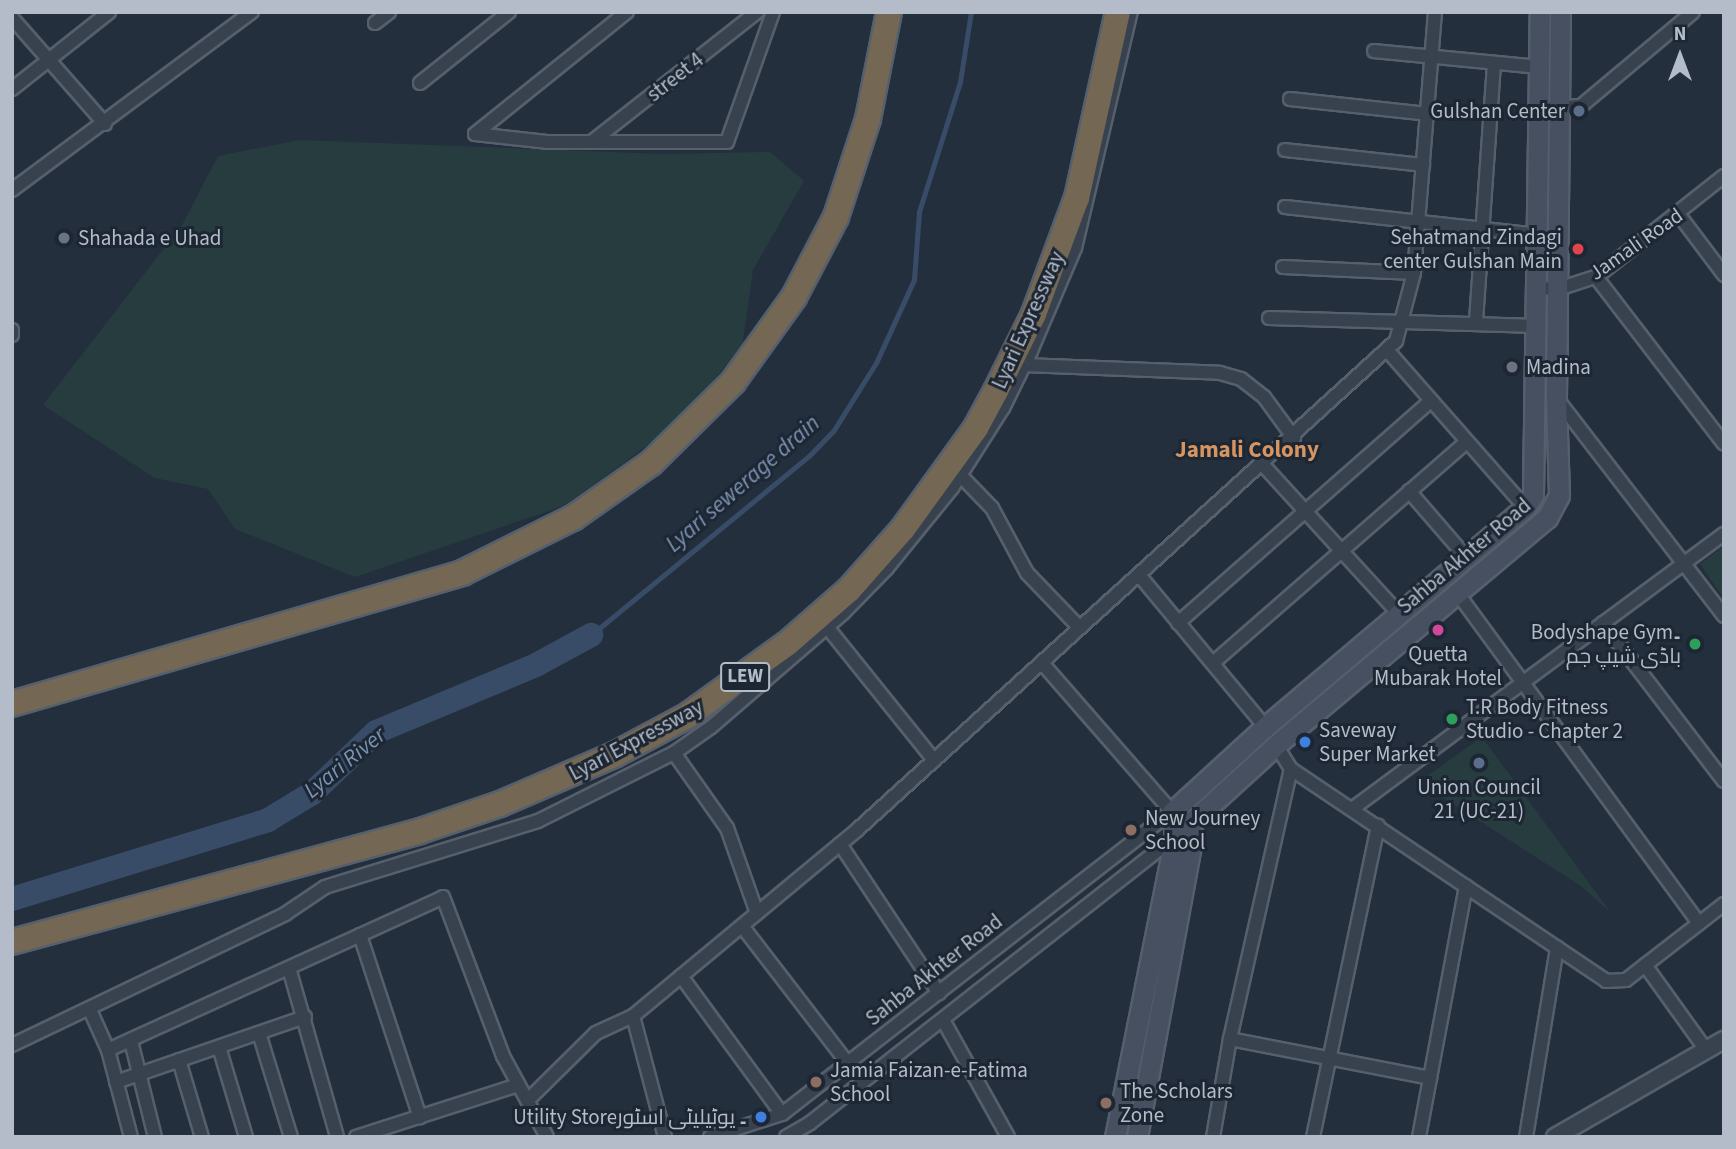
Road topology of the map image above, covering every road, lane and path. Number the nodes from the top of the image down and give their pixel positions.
1 (109, 12) edge
2 (252, 12) edge
3 (389, 12) edge
4 (509, 12) edge
5 (627, 12) edge
6 (757, 12) edge
7 (773, 12) edge
8 (889, 12) edge
9 (1118, 12) edge
10 (1131, 12) edge
11 (1435, 12) edge
12 (1540, 12) edge
13 (1560, 12) edge
14 (1693, 12) edge
15 (12, 18) edge
16 (375, 23) dead end
17 (1374, 51) dead end
18 (1432, 59) junction
19 (48, 61) junction
20 (1494, 64) junction
21 (1541, 68) junction
22 (420, 83) dead end
23 (12, 89) edge
24 (1290, 99) dead end
25 (1550, 109) junction
26 (1427, 114) junction
27 (106, 124) junction
28 (593, 141) junction
29 (1285, 150) dead end
30 (1423, 165) junction
31 (1724, 177) edge
32 (12, 190) edge
33 (1285, 207) dead end
34 (1679, 215) junction
35 (1418, 222) junction
36 (1482, 228) junction
37 (1540, 235) junction
38 (1283, 267) dead end
39 (1413, 273) junction
40 (1724, 275) edge
41 (1596, 277) junction
42 (1548, 288) junction
43 (1269, 318) dead end
44 (1403, 320) junction
45 (1476, 321) junction
46 (1538, 326) junction
47 (1387, 350) junction
48 (1024, 365) junction
49 (1546, 397) junction
50 (1431, 401) junction
51 (1294, 438) junction
52 (1466, 442) junction
53 (1724, 444) edge
54 (1264, 466) junction
55 (960, 475) junction
56 (1409, 491) junction
57 (1525, 507) junction
58 (1305, 512) junction
59 (1724, 534) edge
60 (1341, 550) junction
61 (1466, 557) junction
62 (1684, 563) junction
63 (1139, 575) junction
64 (1458, 594) junction
65 (1400, 615) junction
66 (1724, 616) edge
67 (1178, 623) junction
68 (1603, 623) junction
69 (827, 627) junction
70 (1080, 628) junction
71 (1042, 663) junction
72 (1213, 663) junction
73 (1523, 682) junction
74 (12, 704) edge
75 (1265, 727) junction
76 (1276, 745) junction
77 (674, 753) junction
78 (934, 760) junction
79 (1291, 769) junction
80 (1724, 781) edge
81 (1352, 809) junction
82 (1172, 812) junction
83 (1378, 826) junction
84 (1181, 832) junction
85 (840, 844) junction
86 (1466, 886) junction
87 (1173, 901) junction
88 (1724, 904) edge
89 (757, 913) junction
90 (1699, 923) junction
91 (742, 926) junction
92 (360, 935) junction
93 (12, 942) edge
94 (1557, 948) junction
95 (1645, 965) junction
96 (289, 968) junction
97 (681, 976) junction
98 (939, 993) junction
99 (90, 1010) junction
100 (633, 1016) junction
101 (305, 1017) junction
102 (943, 1020) junction
103 (259, 1033) junction
104 (1230, 1039) junction
105 (1724, 1040) edge
106 (131, 1041) junction
107 (12, 1045) edge
108 (219, 1047) junction
109 (108, 1050) junction
110 (1706, 1050) junction
111 (1328, 1056) junction
112 (179, 1060) junction
113 (849, 1065) junction
114 (139, 1074) junction
115 (1430, 1078) junction
116 (117, 1082) junction
117 (516, 1086) junction
118 (528, 1100) junction
119 (782, 1114) junction
120 (420, 1117) junction
121 (131, 1137) edge
122 (155, 1137) edge
123 (202, 1137) edge
124 (246, 1137) edge
125 (291, 1137) edge
126 (337, 1137) edge
127 (356, 1137) edge
128 (547, 1137) edge
129 (665, 1137) edge
130 (710, 1137) edge
131 (786, 1137) edge
132 (1008, 1137) edge
133 (1115, 1137) edge
134 (1137, 1137) edge
135 (1213, 1137) edge
136 (1313, 1137) edge
137 (1419, 1137) edge
138 (1526, 1137) edge
139 (1555, 1137) edge

1 - 19 street
2 - 27 street
3 - 16 street
4 - 22 street
5 - 28 street
6 - 28 street, street 4
7 - 28 street
8 - 74 highway
9 - 93 highway, Lyari Expressway / LEW
10 - 48 street
11 - 18 street
12 - 21 main road, Sahba Akhter Road
13 - 25 main road, Sahba Akhter Road
14 - 25 street
15 - 19 street
17 - 18 street
18 - 20 street
18 - 26 street
19 - 23 street
19 - 27 street
20 - 21 street
20 - 36 street
21 - 25 main road, Sahba Akhter Road
24 - 26 street
25 - 37 main road, Sahba Akhter Road
25 - 42 main road, Sahba Akhter Road
26 - 30 street
27 - 32 street
29 - 30 street
30 - 35 street
31 - 34 street, Jamali Road
33 - 35 street
34 - 40 street
34 - 41 street, Jamali Road
35 - 36 street
35 - 39 street
36 - 37 street
36 - 45 street
37 - 42 main road, Sahba Akhter Road
38 - 39 street
39 - 44 street
41 - 42 street, Jamali Road
41 - 53 street
42 - 46 main road, Sahba Akhter Road
42 - 49 main road, Sahba Akhter Road
43 - 44 street
44 - 45 street
44 - 47 street
45 - 46 street
46 - 49 main road, Sahba Akhter Road
47 - 50 street
47 - 51 street
48 - 51 street
48 - 55 street
49 - 57 main road, Sahba Akhter Road
49 - 62 street
49 - 64 main road, Sahba Akhter Road
50 - 52 street
50 - 58 street
51 - 54 street
52 - 56 street
52 - 57 street
54 - 58 street
54 - 63 street
55 - 69 street
55 - 70 street
56 - 60 street
56 - 61 street
57 - 61 main road, Sahba Akhter Road
58 - 60 street
58 - 67 street
59 - 62 street
60 - 65 street
60 - 72 street
61 - 65 main road, Sahba Akhter Road
62 - 66 street
62 - 68 street
63 - 67 street
63 - 70 street
64 - 73 street
64 - 76 main road, Sahba Akhter Road
65 - 75 main road, Sahba Akhter Road
67 - 72 street
68 - 73 street
68 - 80 street
69 - 77 street
69 - 78 street
70 - 71 street
71 - 78 street
71 - 82 street
72 - 75 street
73 - 81 street
73 - 90 street
75 - 82 main road, Sahba Akhter Road
76 - 79 street
76 - 84 main road, Sahba Akhter Road
77 - 89 street
77 - 99 street
78 - 85 street
79 - 81 street
79 - 104 street
81 - 83 street
82 - 84 main road
82 - 98 street, Sahba Akhter Road
83 - 86 street
83 - 111 street
84 - 87 main road
84 - 102 street, Sahba Akhter Road
85 - 89 street
85 - 98 street
86 - 94 street
86 - 115 street
87 - 133 main road
87 - 134 main road
88 - 90 street
89 - 91 street
90 - 95 street
91 - 97 street
91 - 113 street
92 - 96 street
92 - 117 street
92 - 120 street
94 - 95 street
94 - 138 street
95 - 110 street
96 - 101 street
96 - 106 street
97 - 100 street
97 - 119 street
98 - 113 street, Sahba Akhter Road
99 - 107 street
99 - 109 street
100 - 118 street
100 - 129 street
101 - 103 street
101 - 126 street
102 - 131 street, Sahba Akhter Road
102 - 132 street
103 - 108 street
103 - 125 street
104 - 111 street
104 - 135 street
105 - 110 street
106 - 109 street
106 - 114 street
108 - 112 street
108 - 124 street
109 - 116 street
110 - 139 street
111 - 115 street
111 - 136 street
112 - 114 street
112 - 123 street
113 - 119 street, Sahba Akhter Road
114 - 116 street
114 - 122 street
115 - 137 street
116 - 121 street
117 - 118 street
117 - 120 street
118 - 128 street
119 - 130 street, Sahba Akhter Road
120 - 127 street

